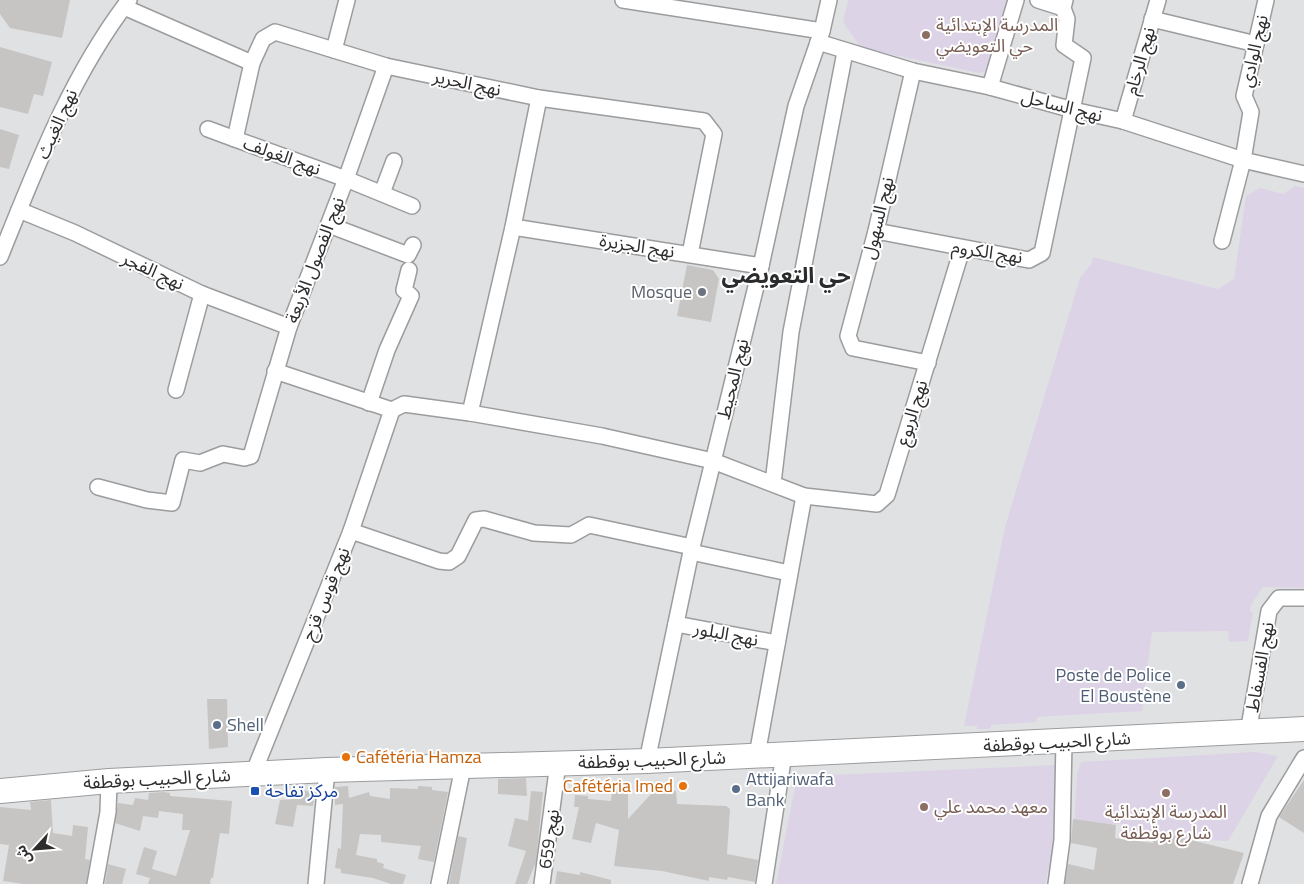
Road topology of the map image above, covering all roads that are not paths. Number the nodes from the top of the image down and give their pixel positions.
1 (347, 0) edge
2 (622, 0) edge
3 (830, 0) edge
4 (1016, 0) edge
5 (1038, 0) edge
6 (1158, 0) edge
7 (1266, 0) edge
8 (127, 3) edge
9 (1064, 4) edge
10 (1152, 19) junction
11 (820, 37) junction
12 (1256, 44) junction
13 (334, 50) junction
14 (845, 52) junction
15 (252, 63) junction
16 (386, 66) junction
17 (913, 71) junction
18 (990, 87) junction
19 (539, 98) junction
20 (1073, 110) junction
21 (1123, 121) junction
22 (208, 129) dead end
23 (235, 139) junction
24 (1243, 160) junction
25 (394, 161) dead end
26 (1304, 174) edge
27 (346, 179) junction
28 (382, 193) junction
29 (412, 206) dead end
30 (19, 210) junction
31 (329, 225) junction
32 (513, 227) junction
33 (876, 231) junction
34 (1222, 241) dead end
35 (414, 245) dead end
36 (962, 249) junction
37 (690, 254) junction
38 (0, 257) edge
39 (760, 266) junction
40 (409, 270) dead end
41 (202, 294) junction
42 (290, 327) junction
43 (928, 363) junction
44 (275, 371) junction
45 (176, 390) dead end
46 (369, 403) junction
47 (392, 410) junction
48 (470, 413) junction
49 (713, 461) junction
50 (773, 482) junction
51 (98, 487) dead end
52 (804, 496) junction
53 (351, 531) junction
54 (691, 550) junction
55 (789, 573) junction
56 (1304, 598) edge
57 (676, 624) junction
58 (777, 643) junction
59 (1304, 729) edge
60 (1248, 733) junction
61 (1064, 741) junction
62 (784, 754) junction
63 (757, 756) junction
64 (1304, 758) edge
65 (647, 761) junction
66 (558, 763) junction
67 (463, 767) junction
68 (327, 770) junction
69 (253, 774) junction
70 (109, 780) junction
71 (0, 791) edge
72 (95, 884) edge
73 (316, 884) edge
74 (439, 884) edge
75 (542, 884) edge
76 (764, 884) edge
77 (1056, 884) edge
78 (1250, 884) edge

1 - 13 street
2 - 11 street, نهج الساحل
3 - 11 street, نهج المحيط
4 - 18 street
5 - 9 street
6 - 10 street, نهج الرخام
7 - 12 street, نهج الوادي
8 - 15 street
8 - 30 street, نهج الغيث
9 - 20 street, نهج الكروم
10 - 12 street
10 - 21 street, نهج الرخام
11 - 14 street, نهج الساحل
11 - 39 street, نهج المحيط
12 - 24 street, نهج الوادي
13 - 15 street, نهج الحرير
13 - 16 street, نهج الحرير
14 - 17 street, نهج الساحل
14 - 50 street
15 - 23 street, نهج الغولف
16 - 19 street, نهج الحرير
16 - 27 street, نهج الفصول الأربعة
17 - 18 street, نهج الساحل
17 - 33 street, نهج السهول
18 - 20 street, نهج الساحل
19 - 32 street
19 - 37 street, نهج الحرير
20 - 21 street, نهج الساحل
20 - 36 street, نهج الكروم
21 - 24 street, نهج الساحل
22 - 23 street
23 - 27 street, نهج الغولف
24 - 26 street, نهج الساحل
24 - 34 street, نهج الوادي
25 - 28 street
27 - 28 street, نهج الغولف
27 - 31 street, نهج الفصول الأربعة
28 - 29 street, نهج الغولف
30 - 38 street, نهج الغيث
30 - 41 street, نهج الفجر
31 - 35 street
31 - 42 street, نهج الفصول الأربعة
32 - 37 street, نهج الجزيرة
32 - 48 street
33 - 36 street, نهج الكروم
33 - 43 street, نهج السهول
36 - 43 street, نهج الربوع
37 - 39 street, نهج الجزيرة
39 - 49 street, نهج المحيط
40 - 46 street
41 - 42 street, نهج الفجر
41 - 45 street
42 - 44 street, نهج الفصول الأربعة
43 - 52 street, نهج الربوع
44 - 46 street
44 - 51 street, نهج الفصول الأربعة
46 - 47 street
47 - 48 street, نهج الربوع
47 - 53 street, نهج قوس قزح
48 - 49 street, نهج الربوع
49 - 50 street, نهج الربوع
49 - 54 street, نهج المحيط
50 - 52 street, نهج الربوع
52 - 55 street
53 - 54 street
53 - 69 street, نهج قوس قزح
54 - 55 street
54 - 57 street, نهج المحيط
55 - 58 street
56 - 60 street, نهج الفسفاط
57 - 58 street, نهج البلور
57 - 65 street, نهج المحيط
58 - 63 street
59 - 60 main road, شارع الحبيب بوقطفة
60 - 61 main road, شارع الحبيب بوقطفة
61 - 62 main road, شارع الحبيب بوقطفة
61 - 77 street
62 - 63 main road, شارع الحبيب بوقطفة
62 - 76 street
63 - 65 main road, شارع الحبيب بوقطفة
64 - 78 street
65 - 66 main road, شارع الحبيب بوقطفة
66 - 67 main road, شارع الحبيب بوقطفة
66 - 75 street, نهج 659
67 - 68 main road, شارع الحبيب بوقطفة
67 - 74 street
68 - 69 main road, شارع الحبيب بوقطفة
68 - 73 street
69 - 70 main road, شارع الحبيب بوقطفة
70 - 71 main road, شارع الحبيب بوقطفة
70 - 72 street

